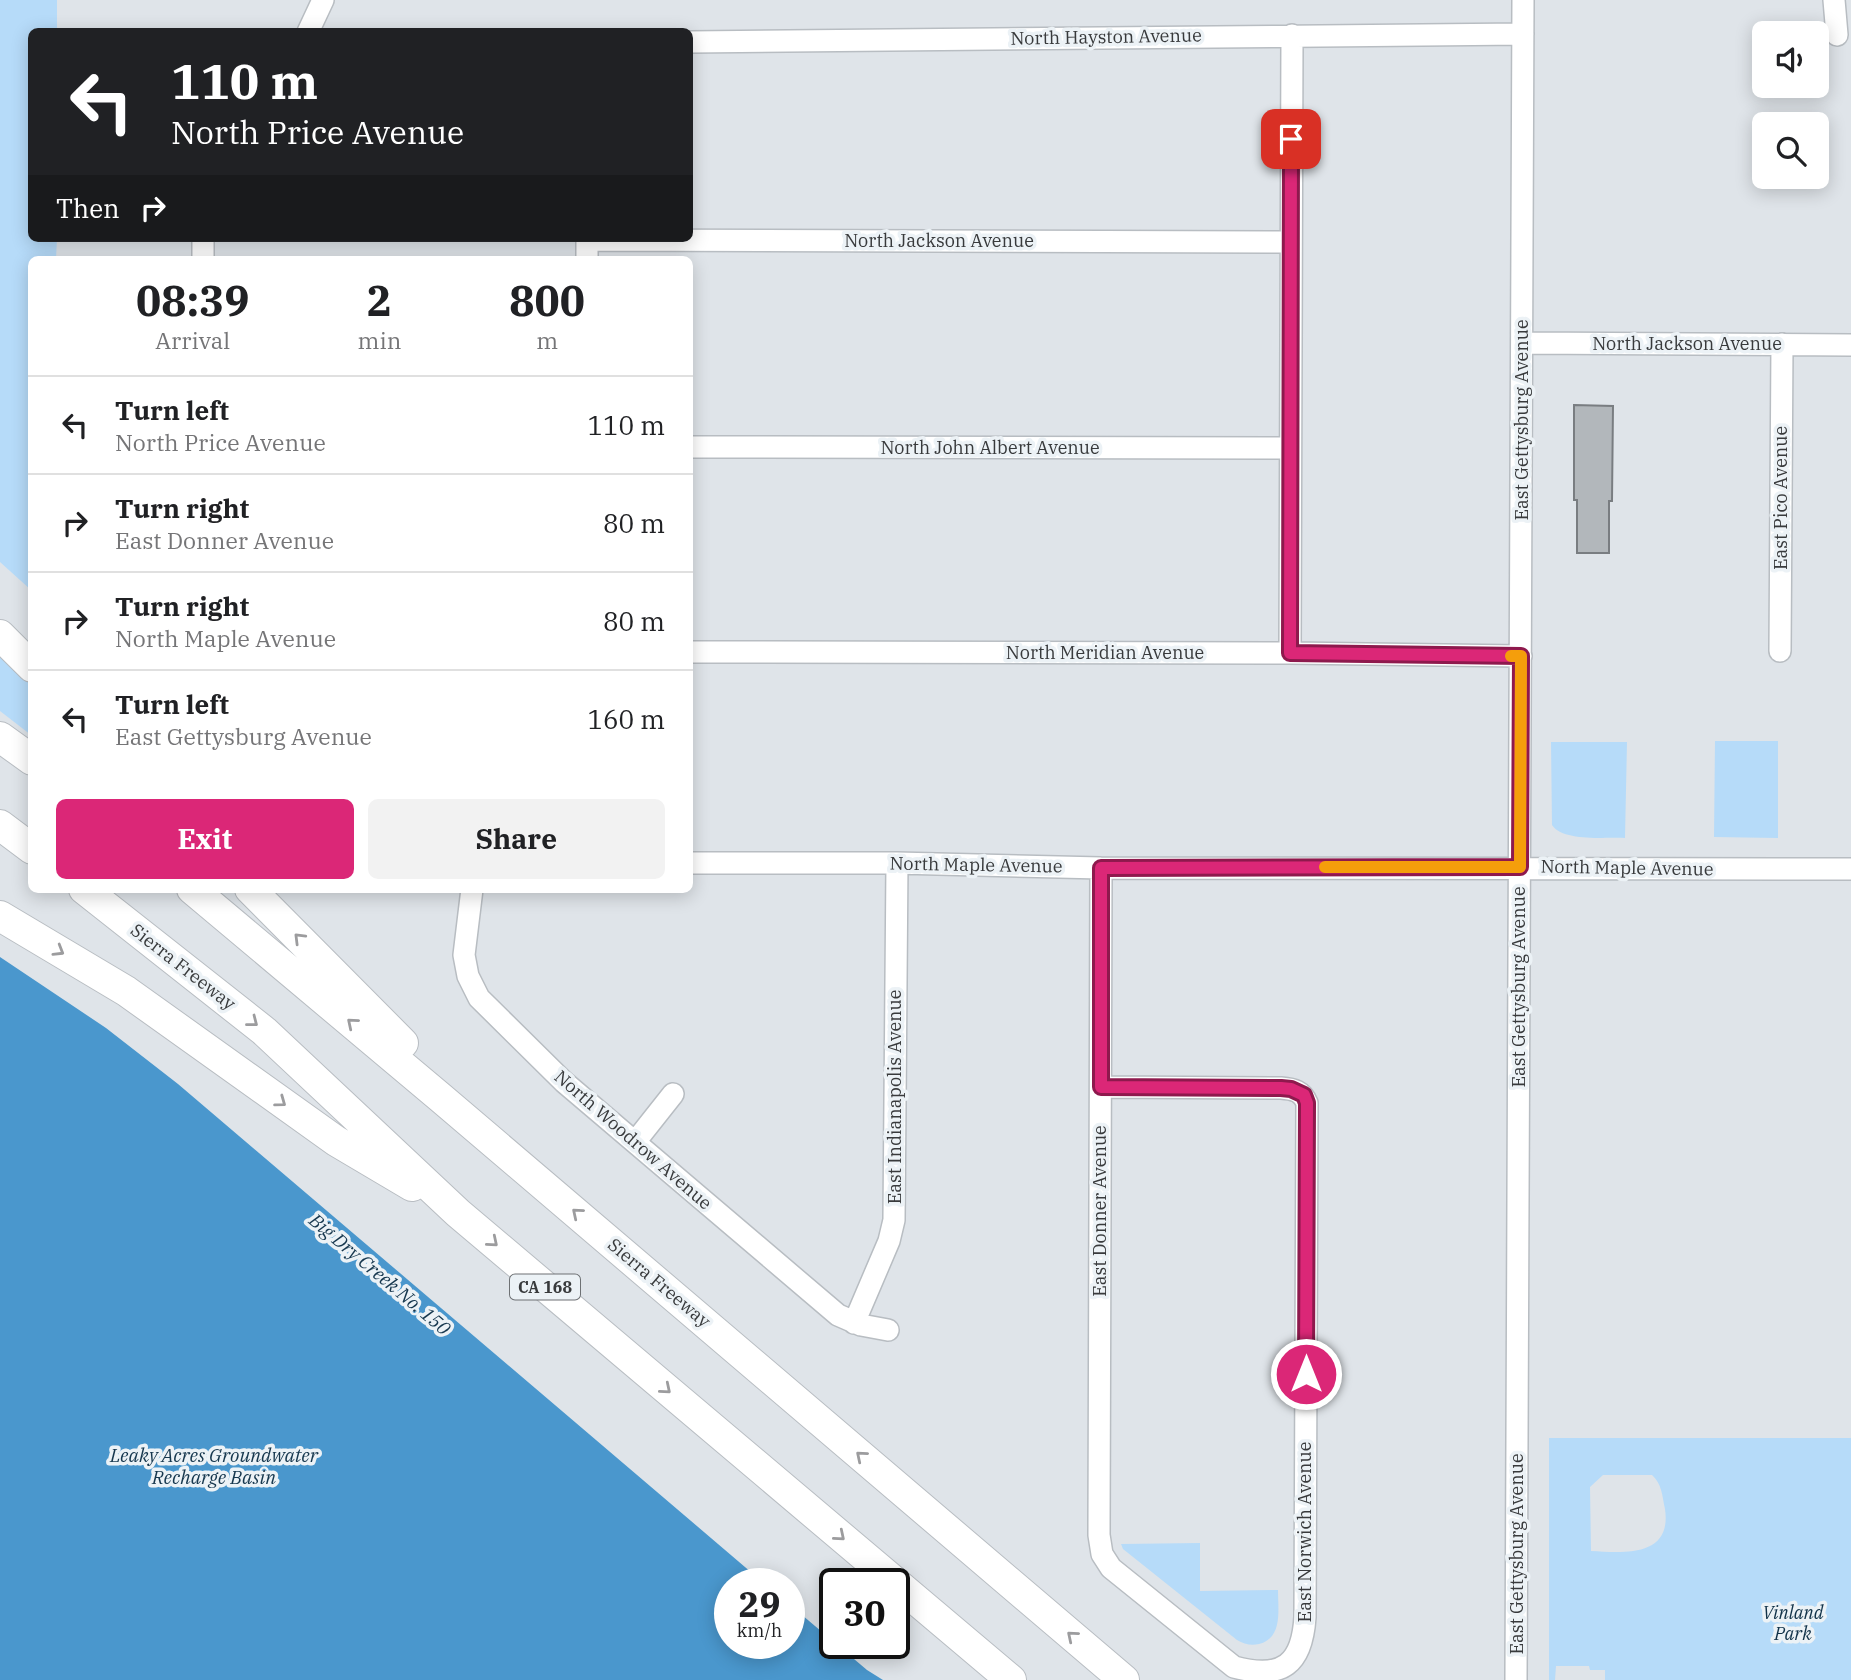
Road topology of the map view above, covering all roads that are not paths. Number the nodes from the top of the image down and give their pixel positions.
1 (323, 0) edge
2 (1523, 0) edge
3 (1834, 0) edge
4 (310, 28) edge
5 (1523, 34) junction
6 (1837, 34) dead end
7 (1292, 35) junction
8 (693, 42) edge
9 (1290, 242) junction
10 (587, 246) edge
11 (1523, 343) junction
12 (1782, 344) junction
13 (1851, 345) edge
14 (693, 447) edge
15 (1290, 448) junction
16 (0, 635) edge
17 (1780, 651) dead end
18 (693, 652) edge
19 (1290, 653) junction
20 (1521, 656) junction
21 (28, 663) edge
22 (0, 737) edge
23 (28, 757) edge
24 (0, 825) edge
25 (28, 846) edge
26 (693, 863) edge
27 (897, 863) junction
28 (1520, 867) junction
29 (1101, 868) junction
30 (1851, 869) edge
31 (89, 893) edge
32 (197, 893) edge
33 (254, 893) edge
34 (472, 893) edge
35 (0, 916) edge
36 (1101, 1087) junction
37 (673, 1094) dead end
38 (441, 1098) junction
39 (635, 1142) junction
40 (458, 1213) junction
41 (854, 1323) junction
42 (888, 1330) dead end
43 (1281, 1675) joint
44 (1011, 1680) edge
45 (1124, 1680) edge
46 (1516, 1680) edge

1 - 4 street
2 - 5 street, East Gettysburg Avenue
3 - 6 street
5 - 7 street, North Hayston Avenue
5 - 11 street, East Gettysburg Avenue
7 - 8 street, North Hayston Avenue
7 - 9 street
9 - 10 street, North Jackson Avenue
9 - 15 street
11 - 12 street, North Jackson Avenue
11 - 20 street, East Gettysburg Avenue
12 - 13 street, North Jackson Avenue
12 - 17 street, East Pico Avenue
14 - 15 street, North John Albert Avenue
15 - 19 street
16 - 21 highway
18 - 19 street, North Meridian Avenue
19 - 20 street, North Meridian Avenue
20 - 28 street, East Gettysburg Avenue
22 - 23 highway
24 - 25 highway
26 - 27 street, North Maple Avenue
27 - 29 street, North Maple Avenue
27 - 41 street, East Indianapolis Avenue
28 - 29 street, North Maple Avenue
28 - 30 street, North Maple Avenue
28 - 46 street, East Gettysburg Avenue
29 - 36 street, East Donner Avenue
31 -> 40 highway, Sierra Freeway / CA 168
38 -> 32 highway, Sierra Freeway
38 -> 33 highway
34 - 39 street, North Woodrow Avenue
35 -> 40 highway
36 - 43 street, East Donner Avenue
36 - 43 street, East Norwich Avenue
37 - 39 street
45 -> 38 highway, Sierra Freeway
39 - 41 street, North Woodrow Avenue
40 -> 44 highway, Sierra Freeway / CA 168
41 - 42 street, North Woodrow Avenue

